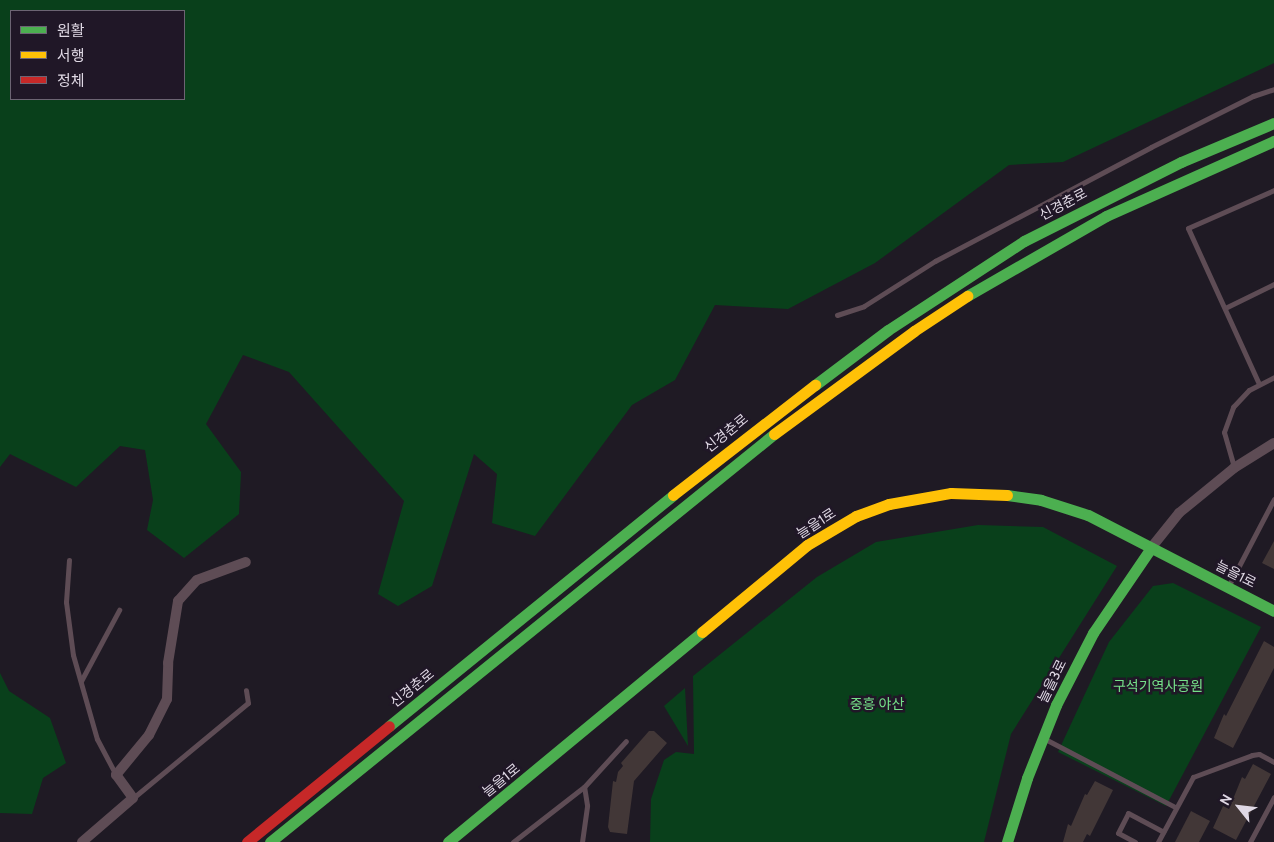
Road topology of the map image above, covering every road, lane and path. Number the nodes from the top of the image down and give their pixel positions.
1 (1274, 89) edge
2 (1274, 123) edge
3 (1274, 141) edge
4 (1274, 190) edge
5 (1274, 284) edge
6 (1225, 308) junction
7 (836, 315) dead end
8 (1274, 377) edge
9 (1259, 384) junction
10 (1274, 444) edge
11 (1234, 468) junction
12 (1274, 499) edge
13 (1151, 548) junction
14 (69, 560) dead end
15 (246, 562) dead end
16 (1228, 587) junction
17 (119, 610) dead end
18 (1274, 611) edge
19 (81, 681) junction
20 (246, 690) dead end
21 (1043, 737) junction
22 (626, 741) dead end
23 (1274, 762) edge
24 (116, 775) junction
25 (584, 787) junction
26 (1274, 797) edge
27 (133, 798) junction
28 (1176, 807) junction
29 (1163, 832) junction
30 (82, 842) edge
31 (247, 842) edge
32 (270, 842) edge
33 (448, 842) edge
34 (513, 842) edge
35 (582, 842) edge
36 (1007, 842) edge
37 (1135, 842) edge
38 (1158, 842) edge
39 (1250, 842) edge

1 - 7 lane
2 - 31 main road, 신경춘로
3 - 32 main road
4 - 6 lane
5 - 6 lane
6 - 9 lane
8 - 9 lane
9 - 11 lane
10 - 11 street
11 - 13 street
12 - 16 lane
13 - 16 main road, 늘을1로
13 - 21 main road, 늘을3로
13 - 33 main road, 늘을1로
14 - 19 lane
15 - 24 street
16 - 18 main road, 늘을1로
17 - 19 lane
19 - 24 lane
20 - 27 lane
21 - 28 lane
21 - 36 main road, 늘을3로
22 - 25 lane
23 - 28 lane
24 - 27 street
25 - 34 lane
25 - 35 lane
26 - 39 lane
27 - 30 street
28 - 29 lane
29 - 37 lane
29 - 38 lane

